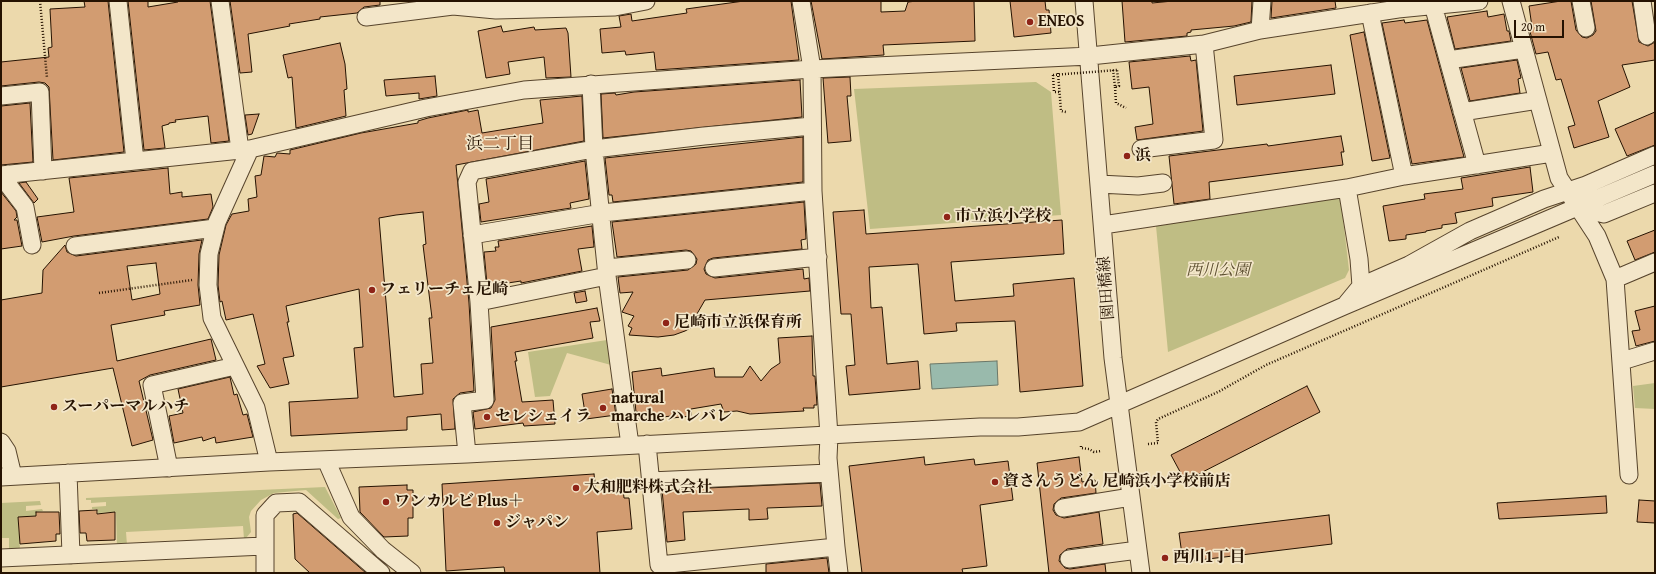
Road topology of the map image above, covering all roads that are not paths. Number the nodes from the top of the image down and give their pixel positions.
1 (118, 1) edge
2 (220, 1) edge
3 (646, 1) edge
4 (801, 1) edge
5 (1084, 1) edge
6 (1262, 1) edge
7 (1511, 1) edge
8 (1582, 1) edge
9 (1642, 1) edge
10 (1469, 2) edge
11 (1398, 5) edge
12 (1433, 6) junction
13 (1370, 13) junction
14 (366, 17) dead end
15 (1586, 28) dead end
16 (1260, 30) junction
17 (1647, 36) dead end
18 (1204, 44) junction
19 (1524, 49) junction
20 (1090, 56) junction
21 (1448, 60) junction
22 (812, 69) junction
23 (591, 84) junction
24 (1, 96) edge
25 (1538, 100) junction
26 (1462, 112) junction
27 (812, 126) junction
28 (245, 149) junction
29 (594, 149) junction
30 (1141, 149) dead end
31 (1552, 153) junction
32 (1655, 155) edge
33 (136, 161) junction
34 (1477, 165) junction
35 (43, 171) junction
36 (1655, 174) edge
37 (4, 175) edge
38 (1404, 176) junction
39 (1163, 183) dead end
40 (1099, 184) junction
41 (1586, 185) junction
42 (1347, 188) junction
43 (813, 191) junction
44 (1568, 191) junction
45 (1655, 193) edge
46 (1579, 208) junction
47 (602, 213) junction
48 (1103, 225) junction
49 (215, 228) junction
50 (472, 235) junction
51 (32, 245) dead end
52 (75, 246) dead end
53 (818, 257) junction
54 (687, 260) dead end
55 (1655, 262) edge
56 (714, 268) dead end
57 (607, 272) junction
58 (1615, 279) junction
59 (1361, 286) junction
60 (479, 302) junction
61 (1344, 306) junction
62 (1655, 351) edge
63 (1622, 361) junction
64 (235, 366) junction
65 (1119, 404) junction
66 (829, 436) junction
67 (1, 442) edge
68 (638, 444) junction
69 (467, 454) junction
70 (326, 460) junction
71 (268, 462) junction
72 (169, 468) junction
73 (68, 473) junction
74 (829, 473) junction
75 (1629, 475) dead end
76 (7, 477) edge
77 (650, 481) junction
78 (1131, 497) junction
79 (1063, 508) dead end
80 (264, 546) junction
81 (836, 547) junction
82 (1138, 550) junction
83 (71, 555) junction
84 (1, 558) edge
85 (1069, 559) dead end
86 (660, 569) edge
87 (265, 573) edge
88 (381, 573) edge
89 (412, 573) edge
90 (839, 573) edge
91 (1141, 573) edge

1 - 33 street
2 - 28 street
3 - 14 street
4 - 22 street
5 - 20 street, 園田橋線
6 - 16 street
7 - 19 street
8 - 15 street
9 - 17 street
10 - 12 street
11 - 12 street
11 - 13 street
12 - 21 street
13 - 16 street
13 - 38 street
16 - 18 street
18 - 20 street
18 - 30 street
19 - 21 street
19 - 25 street
20 - 22 street
20 - 40 street, 園田橋線
21 - 26 street
22 - 23 street
22 - 27 street
23 - 28 street
23 - 29 street
24 - 35 street
25 - 26 street
25 - 31 street
26 - 34 street
27 - 29 street
27 - 43 street
28 - 33 street
28 - 49 street
29 - 47 street
29 - 50 street
31 - 34 street
31 - 44 street
32 - 41 street
33 - 35 street
34 - 38 street
35 - 37 street
36 - 46 street
37 - 51 street
38 - 42 street
39 - 40 street
40 - 48 street, 園田橋線
41 - 44 street
41 - 46 street
42 - 48 street
42 - 59 street
43 - 47 street
43 - 53 street
44 - 46 street
44 - 59 street
45 - 46 street
46 - 58 street
46 - 61 street
47 - 50 street
47 - 57 street
48 - 65 street, 園田橋線
49 - 52 street
49 - 64 street
50 - 60 street
53 - 56 street
53 - 66 street
54 - 57 street
55 - 58 street
57 - 60 street
57 - 68 street
58 - 63 street
59 - 61 street
60 - 69 street
61 - 65 street
62 - 63 street
63 - 75 street
64 - 71 street
64 - 72 street
65 - 66 street
65 - 78 street, 園田橋線
66 - 68 street
66 - 74 street
67 - 76 street
68 - 69 street
68 - 77 street
69 - 70 street
70 - 71 street
70 - 89 street
71 - 72 street
72 - 73 street
73 - 76 street
73 - 83 street
74 - 77 street
74 - 81 street
77 - 86 street
78 - 79 street
78 - 82 street, 園田橋線
80 - 83 street
80 - 87 street
80 - 88 street
81 - 86 street
81 - 90 street
82 - 85 street
82 - 91 street, 園田橋線
83 - 84 street

